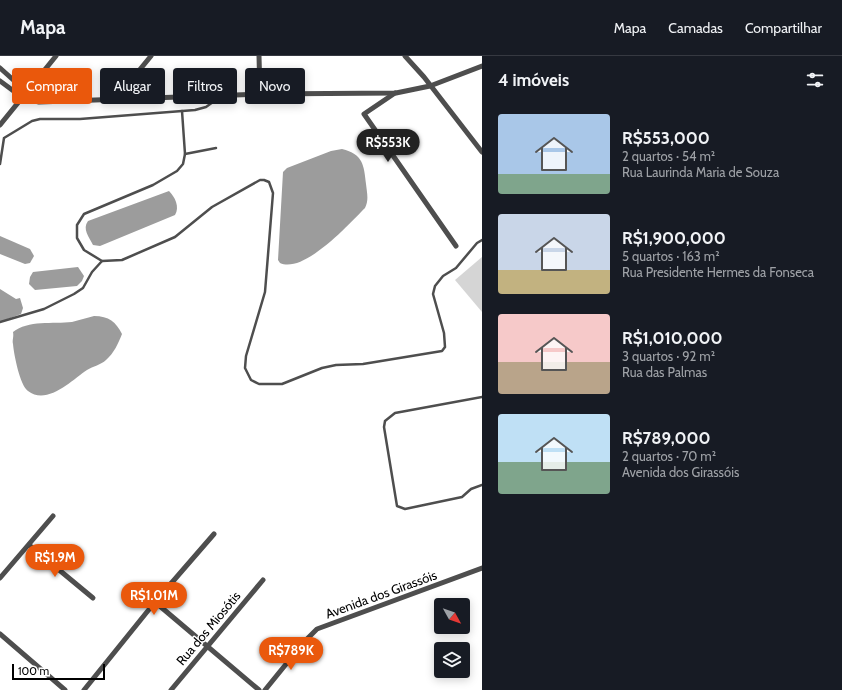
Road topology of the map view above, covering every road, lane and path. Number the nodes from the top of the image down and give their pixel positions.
1 (56, 56) edge
2 (151, 56) edge
3 (259, 56) edge
4 (405, 56) edge
5 (482, 66) edge
6 (0, 68) edge
7 (47, 68) edge
8 (141, 68) edge
9 (259, 68) edge
10 (12, 79) edge
11 (0, 81) edge
12 (430, 86) junction
13 (12, 90) edge
14 (396, 93) junction
15 (305, 94) edge
16 (18, 104) edge
17 (210, 104) edge
18 (182, 111) junction
19 (0, 126) edge
20 (216, 148) dead end
21 (482, 152) edge
22 (185, 154) junction
23 (0, 164) edge
24 (482, 240) edge
25 (456, 246) dead end
26 (102, 261) junction
27 (0, 322) edge
28 (482, 397) edge
29 (482, 485) edge
30 (53, 516) dead end
31 (214, 534) dead end
32 (29, 545) junction
33 (482, 568) edge
34 (0, 578) edge
35 (263, 580) dead end
36 (92, 598) dead end
37 (155, 602) junction
38 (0, 634) edge
39 (208, 647) junction
40 (65, 690) edge
41 (84, 690) edge
42 (171, 690) edge
43 (259, 690) edge
44 (265, 690) edge

1 - 7 street
2 - 8 street
3 - 9 street
4 - 12 street
5 - 12 street
6 - 10 street
11 - 13 street
12 - 14 street
12 - 21 street
14 - 15 street
14 - 25 street
16 - 19 street
17 - 18 lane
18 - 22 lane
18 - 23 lane
20 - 22 lane
22 - 26 lane
24 - 26 lane
26 - 27 lane
28 - 29 lane
30 - 32 street
31 - 37 street
32 - 34 street
32 - 36 street
33 - 44 street, Avenida dos Girassóis
35 - 39 street, Rua dos Miosótis
37 - 39 street
37 - 41 street
38 - 40 street
39 - 42 street, Rua dos Miosótis
39 - 43 street

